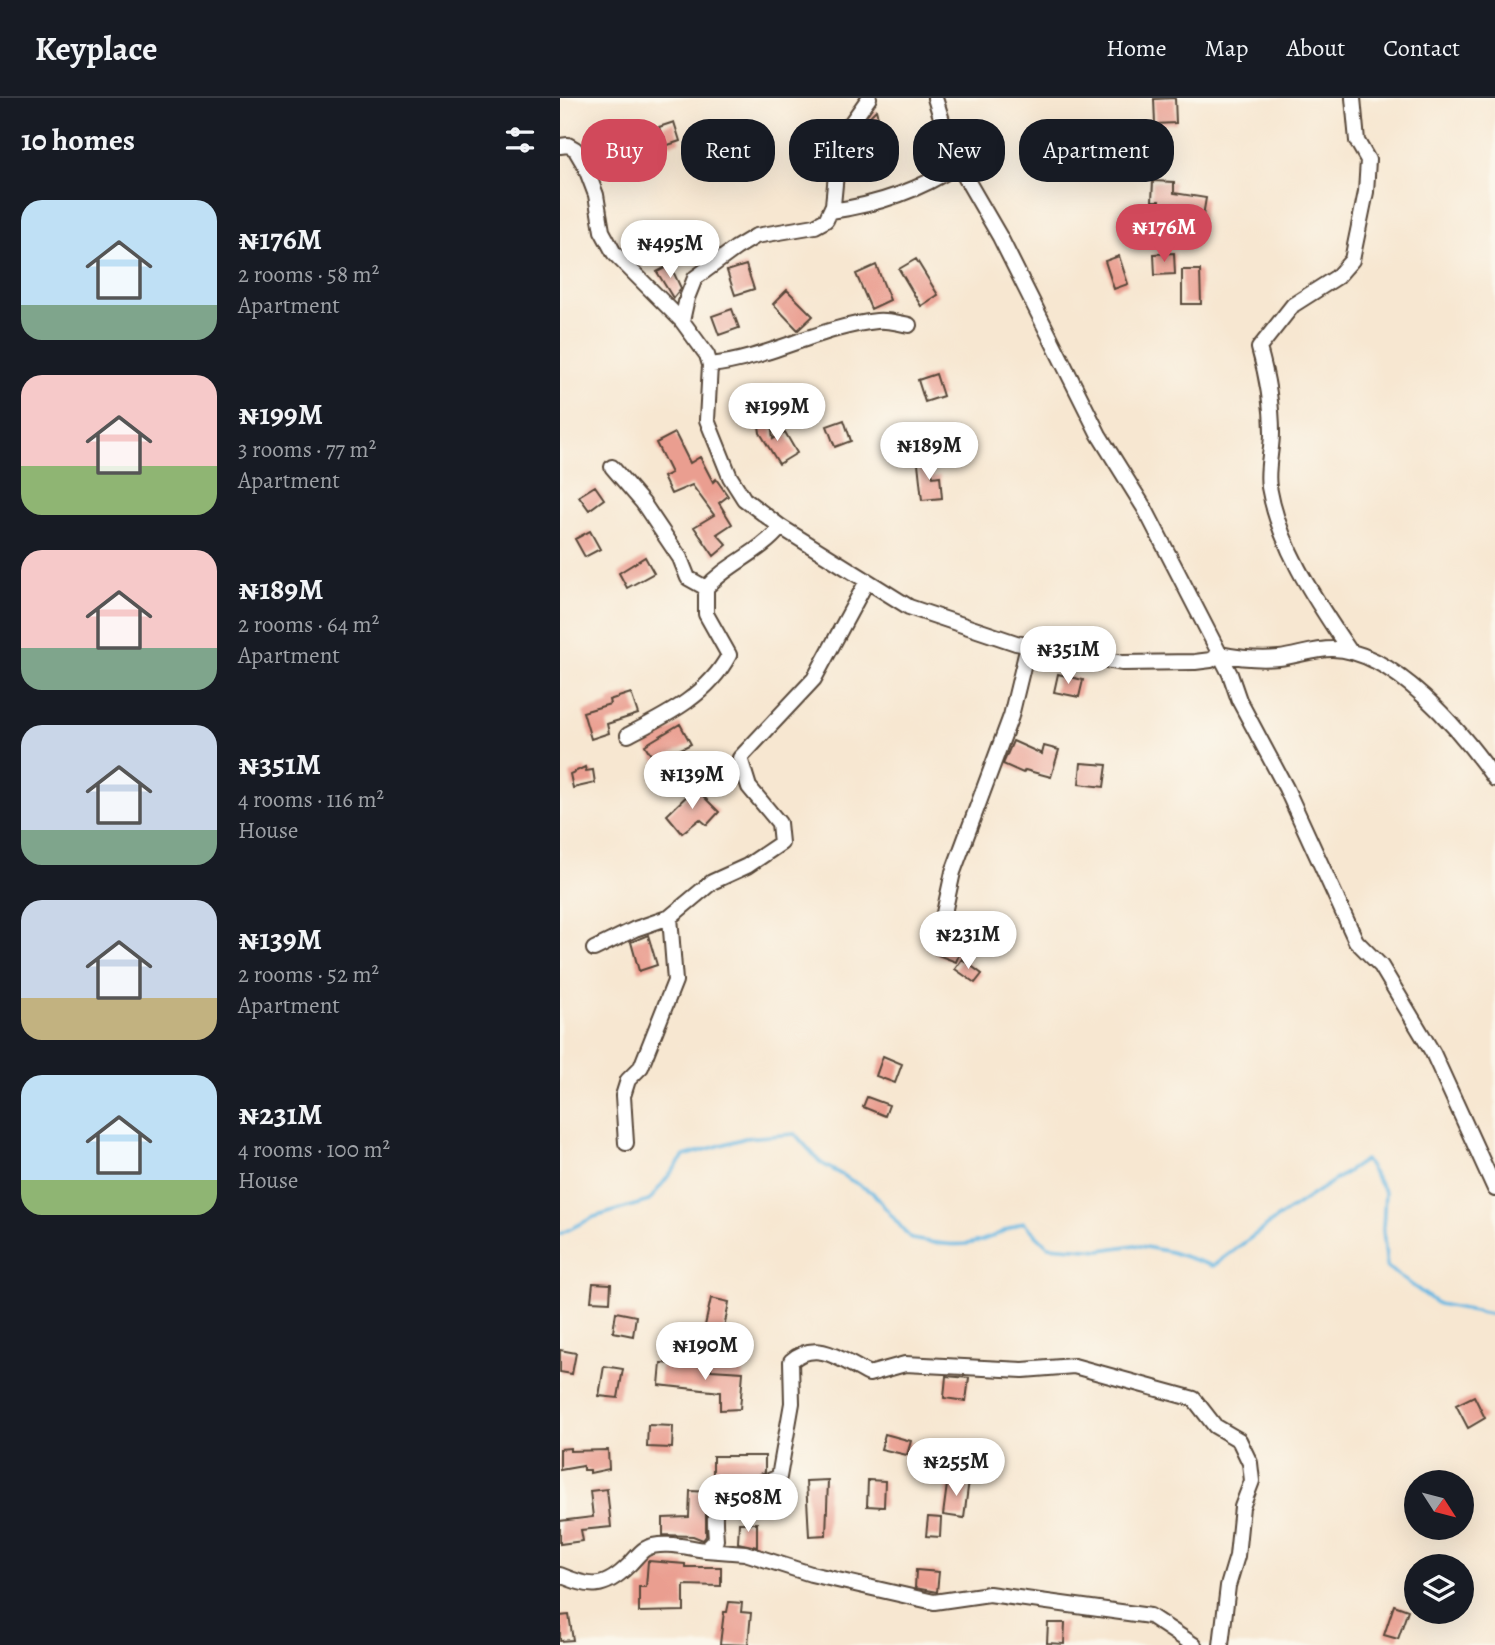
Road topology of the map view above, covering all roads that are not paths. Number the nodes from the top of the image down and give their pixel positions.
1 (869, 98) edge
2 (935, 98) edge
3 (1353, 98) edge
4 (942, 119) edge
5 (560, 146) edge
6 (932, 182) edge
7 (968, 182) edge
8 (831, 211) junction
9 (682, 320) junction
10 (909, 325) dead end
11 (710, 365) junction
12 (612, 467) dead end
13 (781, 527) junction
14 (867, 581) junction
15 (706, 588) junction
16 (1028, 646) junction
17 (1349, 650) junction
18 (1220, 654) junction
19 (628, 736) dead end
20 (1495, 779) edge
21 (944, 913) dead end
22 (670, 918) junction
23 (594, 949) dead end
24 (626, 1143) dead end
25 (1495, 1189) edge
26 (706, 1550) junction
27 (560, 1575) edge
28 (1194, 1645) edge
29 (1221, 1645) edge

1 - 8 street
2 - 4 street
3 - 17 street
5 - 9 street
6 - 8 street
7 - 18 street
8 - 9 street
9 - 11 street
10 - 11 street
11 - 13 street
12 - 15 street
13 - 14 street
13 - 15 street
14 - 16 street
14 - 22 street
15 - 19 street
16 - 18 street
16 - 21 street
17 - 18 street
17 - 20 street
18 - 25 street
22 - 23 street
22 - 24 street
26 - 27 street
26 - 28 street
26 - 29 street

